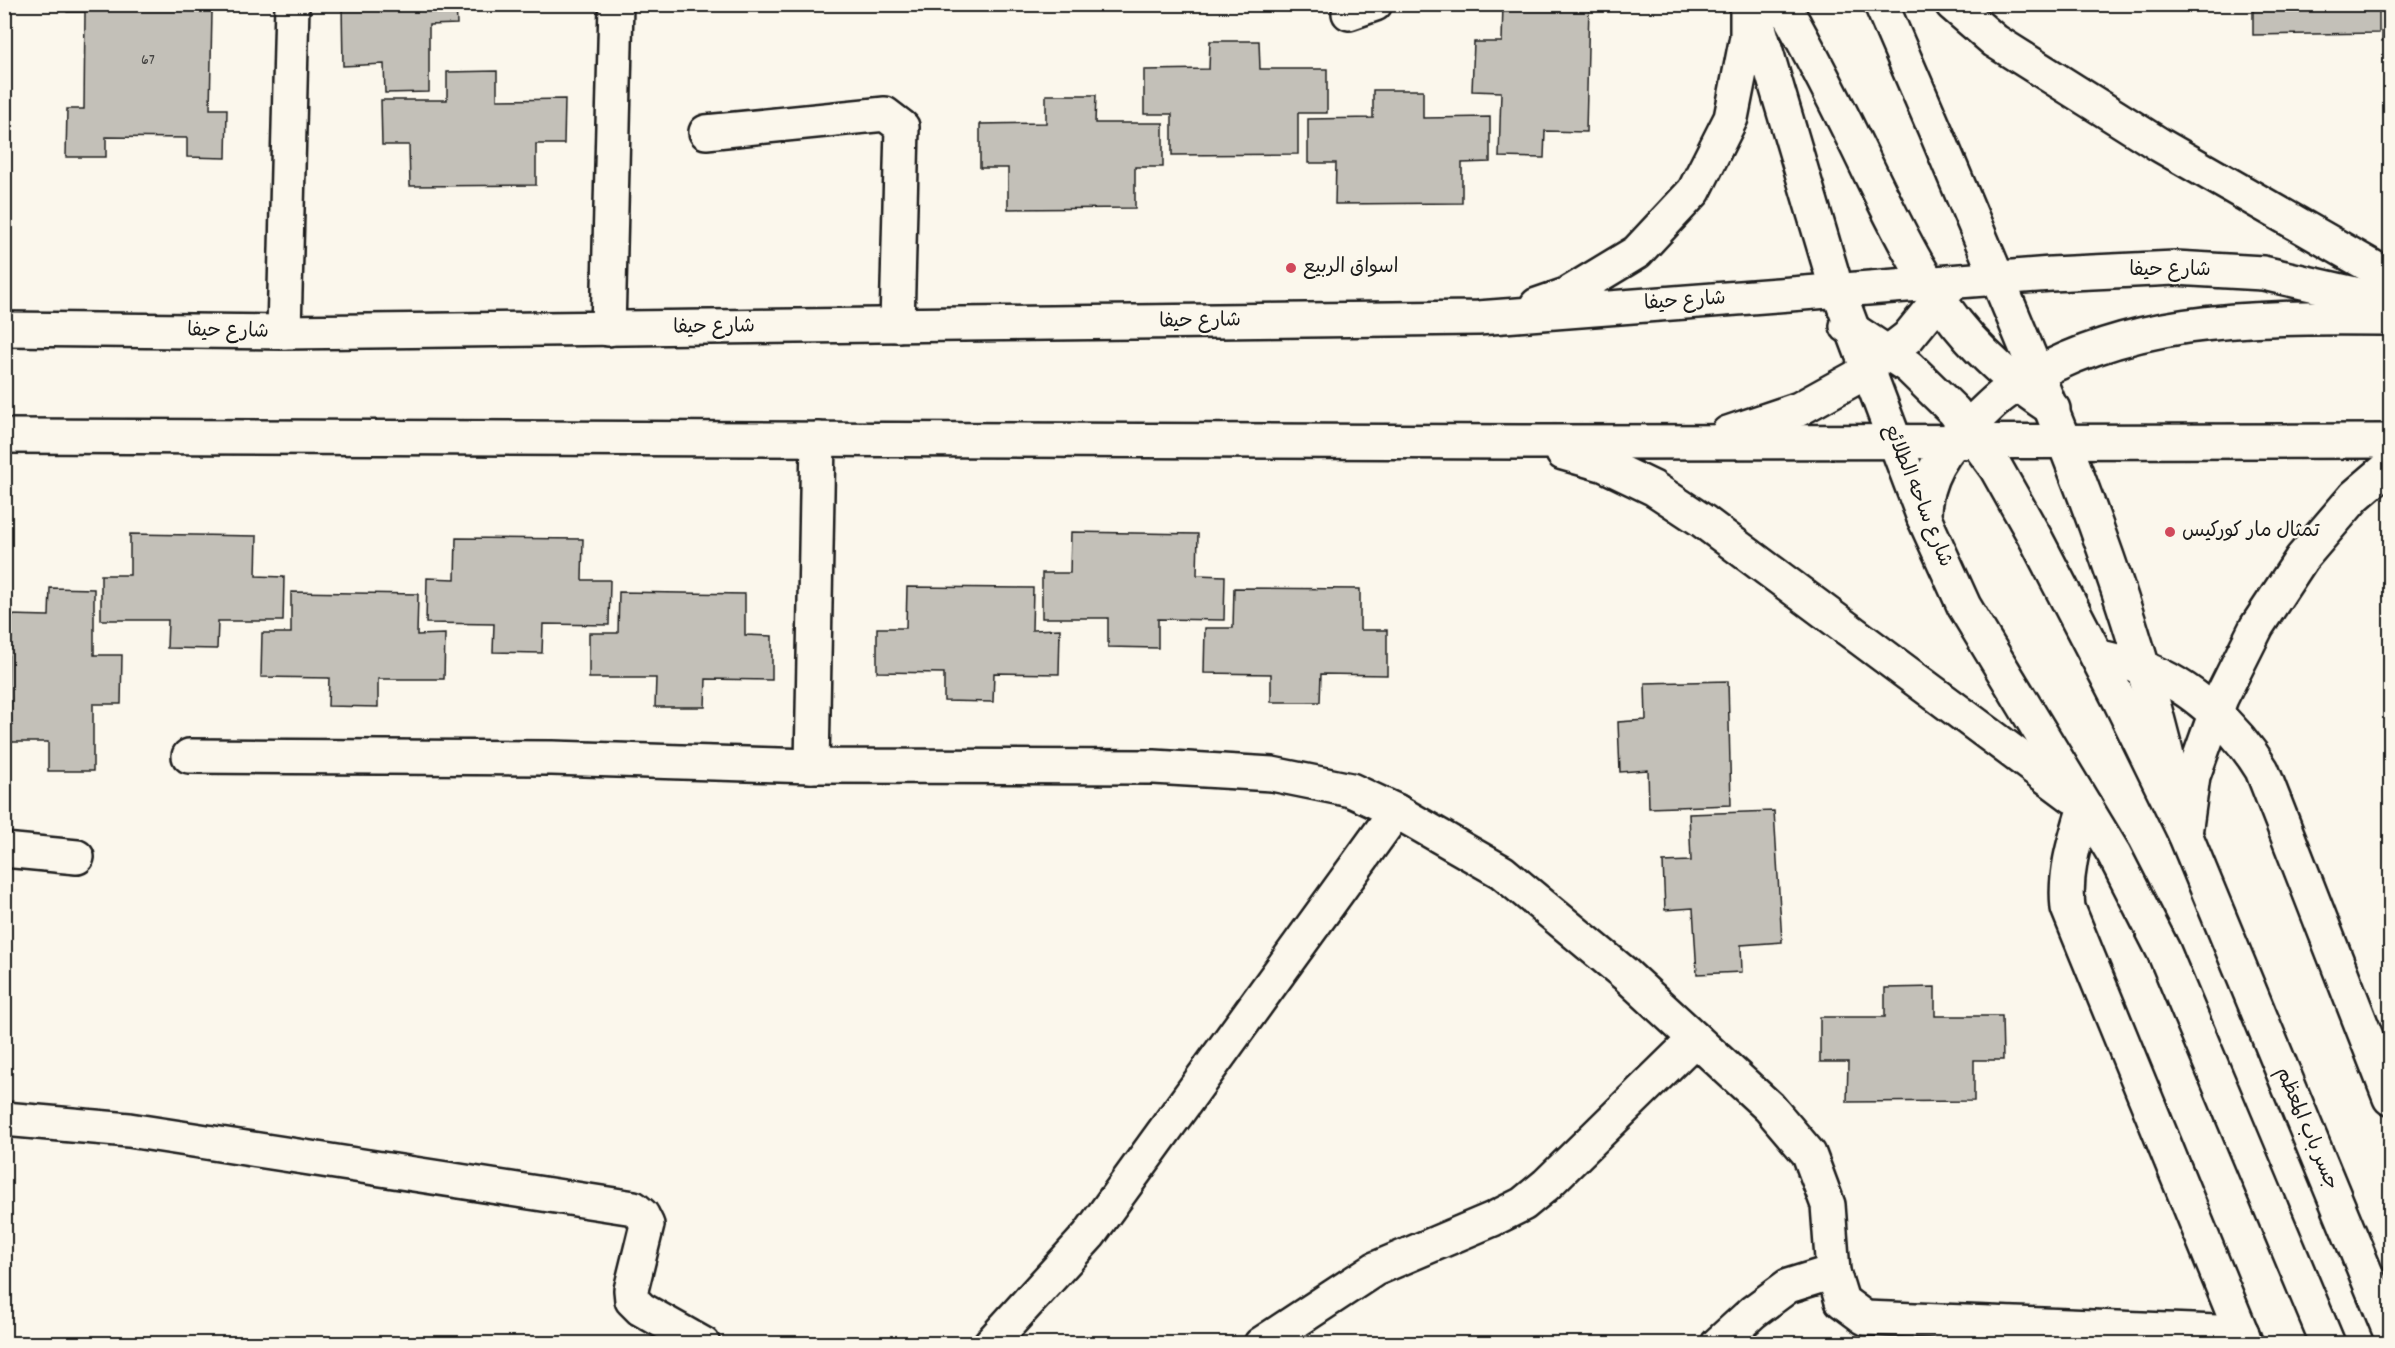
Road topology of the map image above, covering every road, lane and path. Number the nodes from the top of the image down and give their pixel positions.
1 (292, 4) edge
2 (616, 4) edge
3 (1748, 4) edge
4 (1752, 4) edge
5 (1783, 4) edge
6 (1881, 4) edge
7 (1952, 4) edge
8 (706, 132) dead end
9 (1972, 216) junction
10 (2391, 277) edge
11 (1997, 278) junction
12 (1940, 288) junction
13 (1838, 290) junction
14 (1752, 297) junction
15 (2391, 302) edge
16 (1507, 316) junction
17 (2391, 318) edge
18 (897, 326) junction
19 (1852, 328) junction
20 (4, 329) edge
21 (608, 329) junction
22 (284, 332) junction
23 (1877, 361) junction
24 (2029, 380) junction
25 (2051, 408) junction
26 (4, 436) edge
27 (1965, 437) junction
28 (818, 439) junction
29 (2151, 440) junction
30 (1894, 441) junction
31 (2065, 441) junction
32 (2391, 441) edge
33 (1523, 442) junction
34 (1700, 442) junction
35 (2391, 466) edge
36 (1923, 519) junction
37 (2097, 656) junction
38 (2144, 669) junction
39 (2216, 714) junction
40 (189, 756) dead end
41 (812, 766) junction
42 (2085, 806) junction
43 (1396, 811) junction
44 (2185, 834) junction
45 (4, 850) edge
46 (78, 857) dead end
47 (1695, 1039) junction
48 (2391, 1098) edge
49 (4, 1119) edge
50 (1833, 1272) junction
51 (2391, 1332) edge
52 (2244, 1338) edge
53 (703, 1344) edge
54 (990, 1344) edge
55 (1261, 1344) edge
56 (1718, 1344) edge
57 (2328, 1344) edge

1 - 22 main road
2 - 21 main road
3 - 16 main road
4 - 13 main road
5 - 12 main road
6 - 9 main road
7 - 10 main road
8 - 18 main road
9 - 11 main road
9 - 12 main road
11 - 12 main road, شارع حيفا
11 - 15 main road, شارع حيفا
11 - 24 main road
12 - 13 main road, شارع حيفا
12 - 23 main road
12 - 24 main road
13 - 14 main road, شارع حيفا
13 - 19 main road
14 - 16 main road, شارع حيفا
14 - 19 main road
16 - 18 main road, شارع حيفا
17 - 24 main road
18 - 21 main road, شارع حيفا
19 - 23 main road
20 - 22 main road, شارع حيفا
21 - 22 main road, شارع حيفا
23 - 27 main road
23 - 30 main road, شارع ساحه الطلائع
23 - 34 main road
24 - 25 main road
24 - 27 main road
25 - 29 main road
25 - 31 main road
26 - 28 main road
27 - 30 main road
27 - 31 main road
27 - 36 main road
27 - 37 main road
28 - 33 main road
28 - 41 main road
29 - 31 main road
29 - 32 main road
30 - 34 main road
30 - 36 main road, شارع ساحه الطلائع
31 - 38 main road
33 - 34 main road
33 - 42 main road
35 - 39 main road
36 - 42 main road, شارع ساحه الطلائع
37 - 38 main road
37 - 44 main road
38 - 39 main road
38 - 44 main road
39 - 44 main road
39 - 48 main road
40 - 41 main road
41 - 43 main road
42 - 52 main road
42 - 57 main road, شارع ساحه الطلائع
43 - 47 main road
43 - 54 main road
44 - 51 main road, جسر باب المعظم
45 - 46 main road
47 - 50 main road
47 - 55 main road
49 - 53 main road
50 - 52 main road
50 - 56 main road

